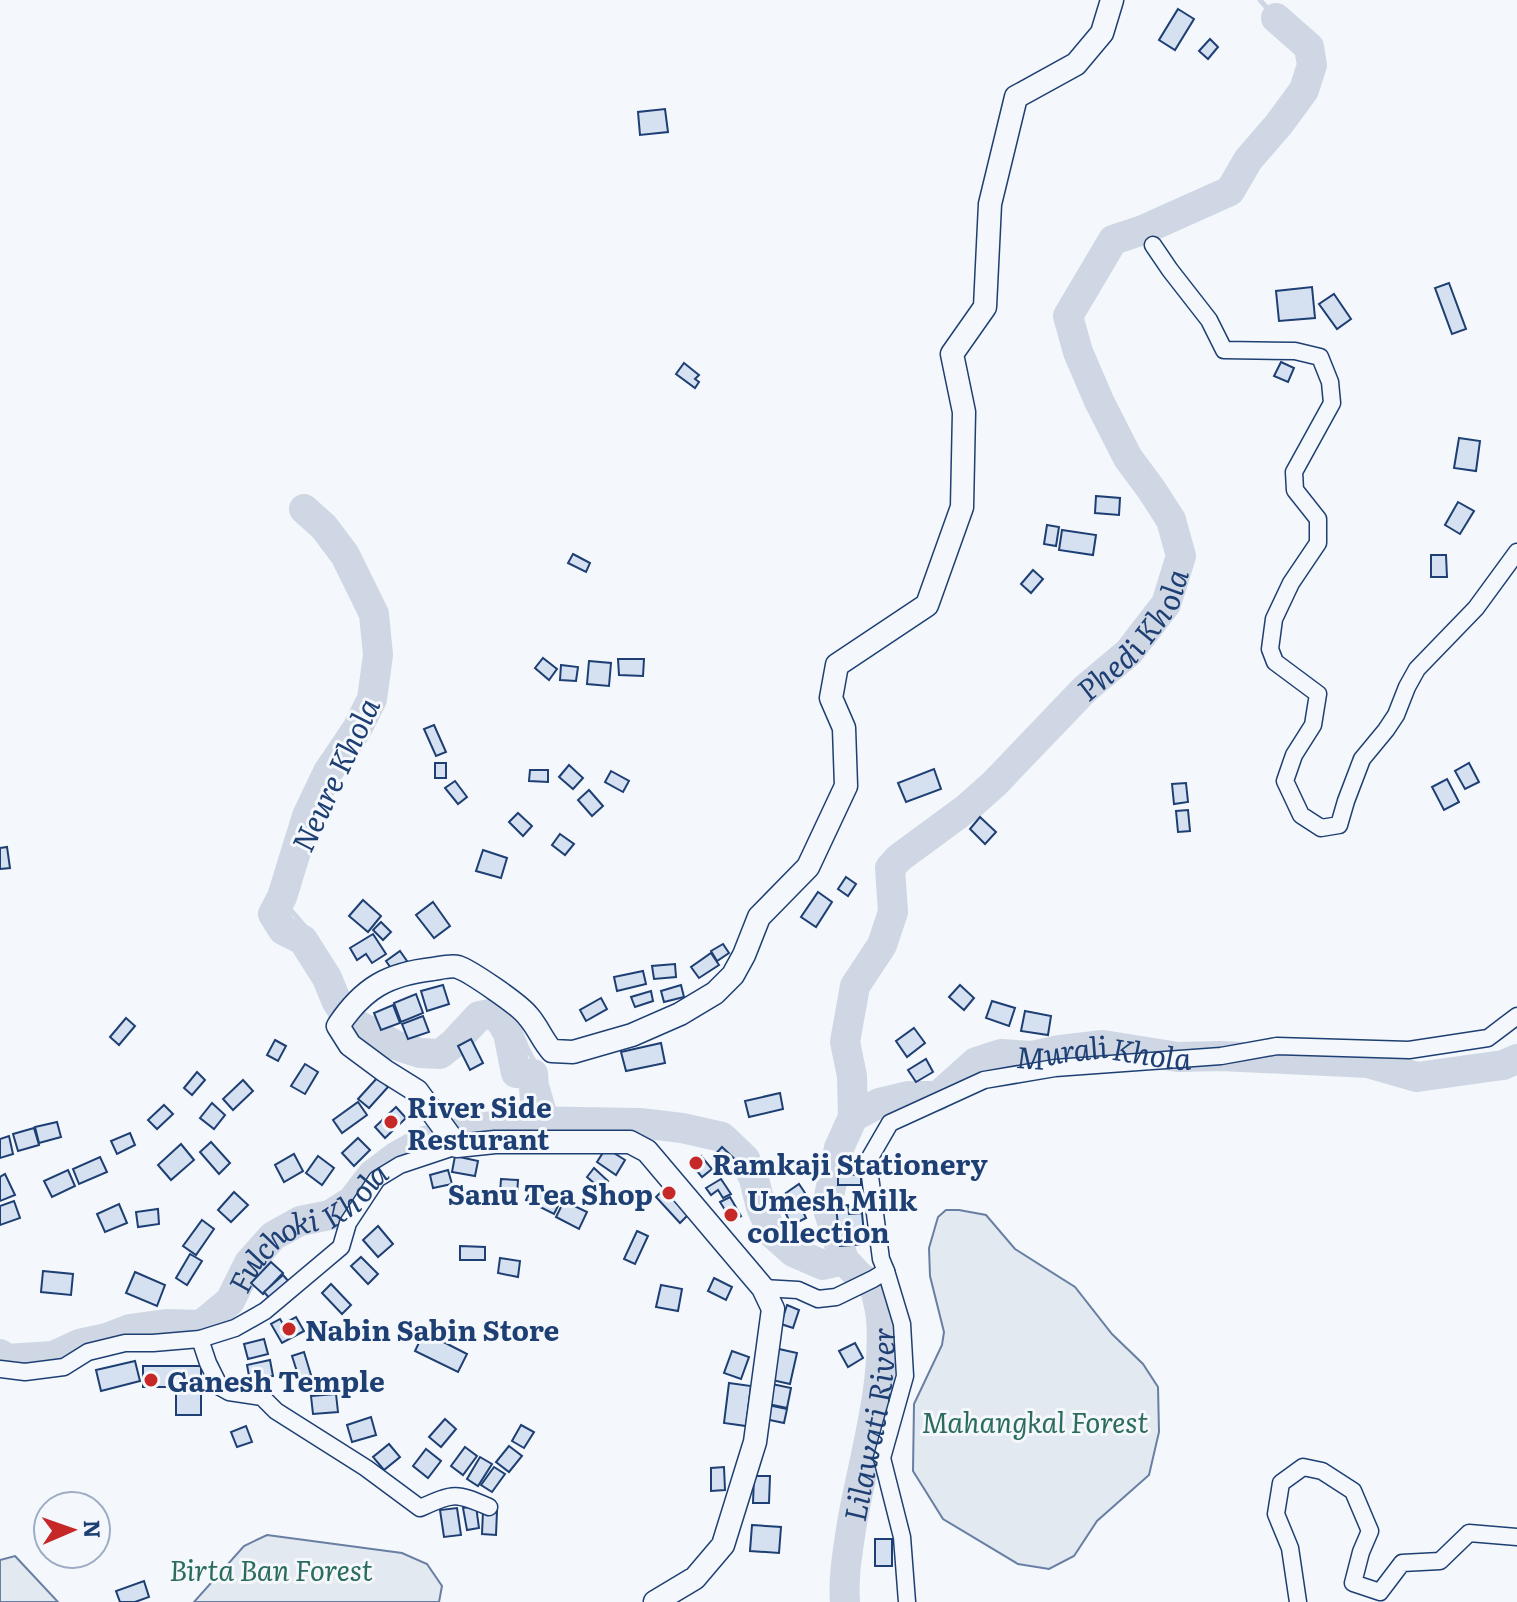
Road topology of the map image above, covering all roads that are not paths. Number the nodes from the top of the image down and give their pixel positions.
1 (1112, 0) edge
2 (1153, 245) dead end
3 (1517, 552) edge
4 (1517, 1016) edge
5 (457, 1146) junction
6 (880, 1275) junction
7 (763, 1288) junction
8 (200, 1339) junction
9 (0, 1369) edge
10 (489, 1507) dead end
11 (1517, 1537) edge
12 (655, 1602) edge
13 (907, 1602) edge
14 (1298, 1602) edge

1 - 5 main road
2 - 3 street
4 - 6 street
5 - 7 main road
5 - 8 street
6 - 7 street
6 - 13 street
7 - 12 main road
8 - 9 street
8 - 10 street
11 - 14 street

